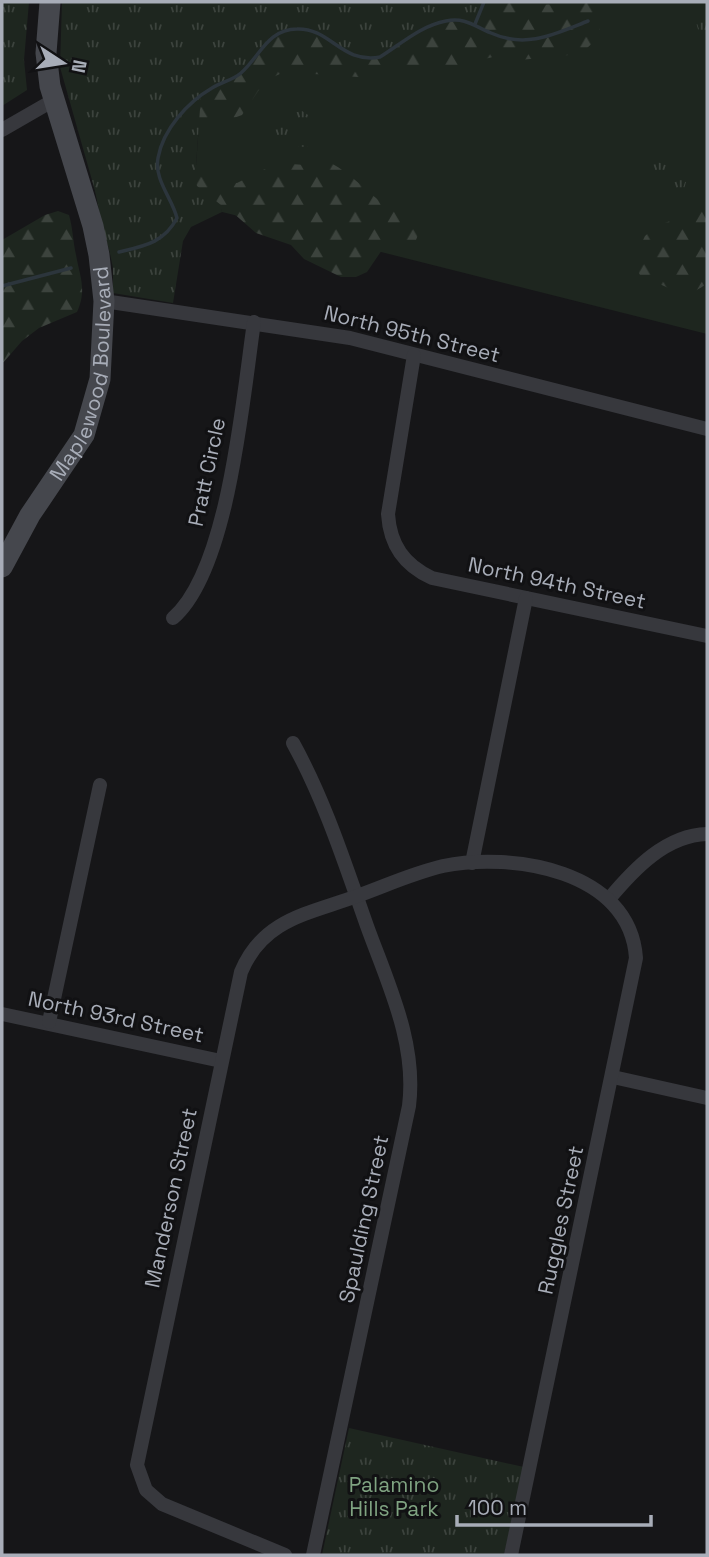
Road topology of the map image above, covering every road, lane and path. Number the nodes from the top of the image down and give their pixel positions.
1 (50, 2) edge
2 (54, 100) junction
3 (2, 130) edge
4 (104, 301) junction
5 (254, 322) junction
6 (414, 355) junction
7 (707, 429) edge
8 (2, 567) edge
9 (526, 598) junction
10 (173, 618) dead end
11 (707, 636) edge
12 (293, 743) dead end
13 (100, 785) dead end
14 (707, 834) edge
15 (471, 863) junction
16 (357, 896) junction
17 (609, 899) junction
18 (2, 1014) edge
19 (49, 1023) junction
20 (221, 1061) junction
21 (614, 1077) junction
22 (707, 1098) edge
23 (285, 1555) edge
24 (313, 1555) edge
25 (511, 1555) edge

1 - 2 street, Maplewood Boulevard
2 - 3 street
2 - 4 street, Maplewood Boulevard
4 - 5 street, North 95th Street
4 - 8 street, Maplewood Boulevard
5 - 6 street, North 95th Street
5 - 10 street, Pratt Circle
6 - 7 street, North 95th Street
6 - 9 street, North 94th Street
9 - 11 street, North 94th Street
9 - 15 street
12 - 16 street, Spaulding Street
13 - 19 street
14 - 17 street
15 - 16 street
15 - 17 street
16 - 20 street, Manderson Street
16 - 24 street, Spaulding Street
17 - 21 street, Ruggles Street
18 - 19 street, North 93rd Street
19 - 20 street, North 93rd Street
20 - 23 street, Manderson Street
21 - 22 street
21 - 25 street, Ruggles Street

